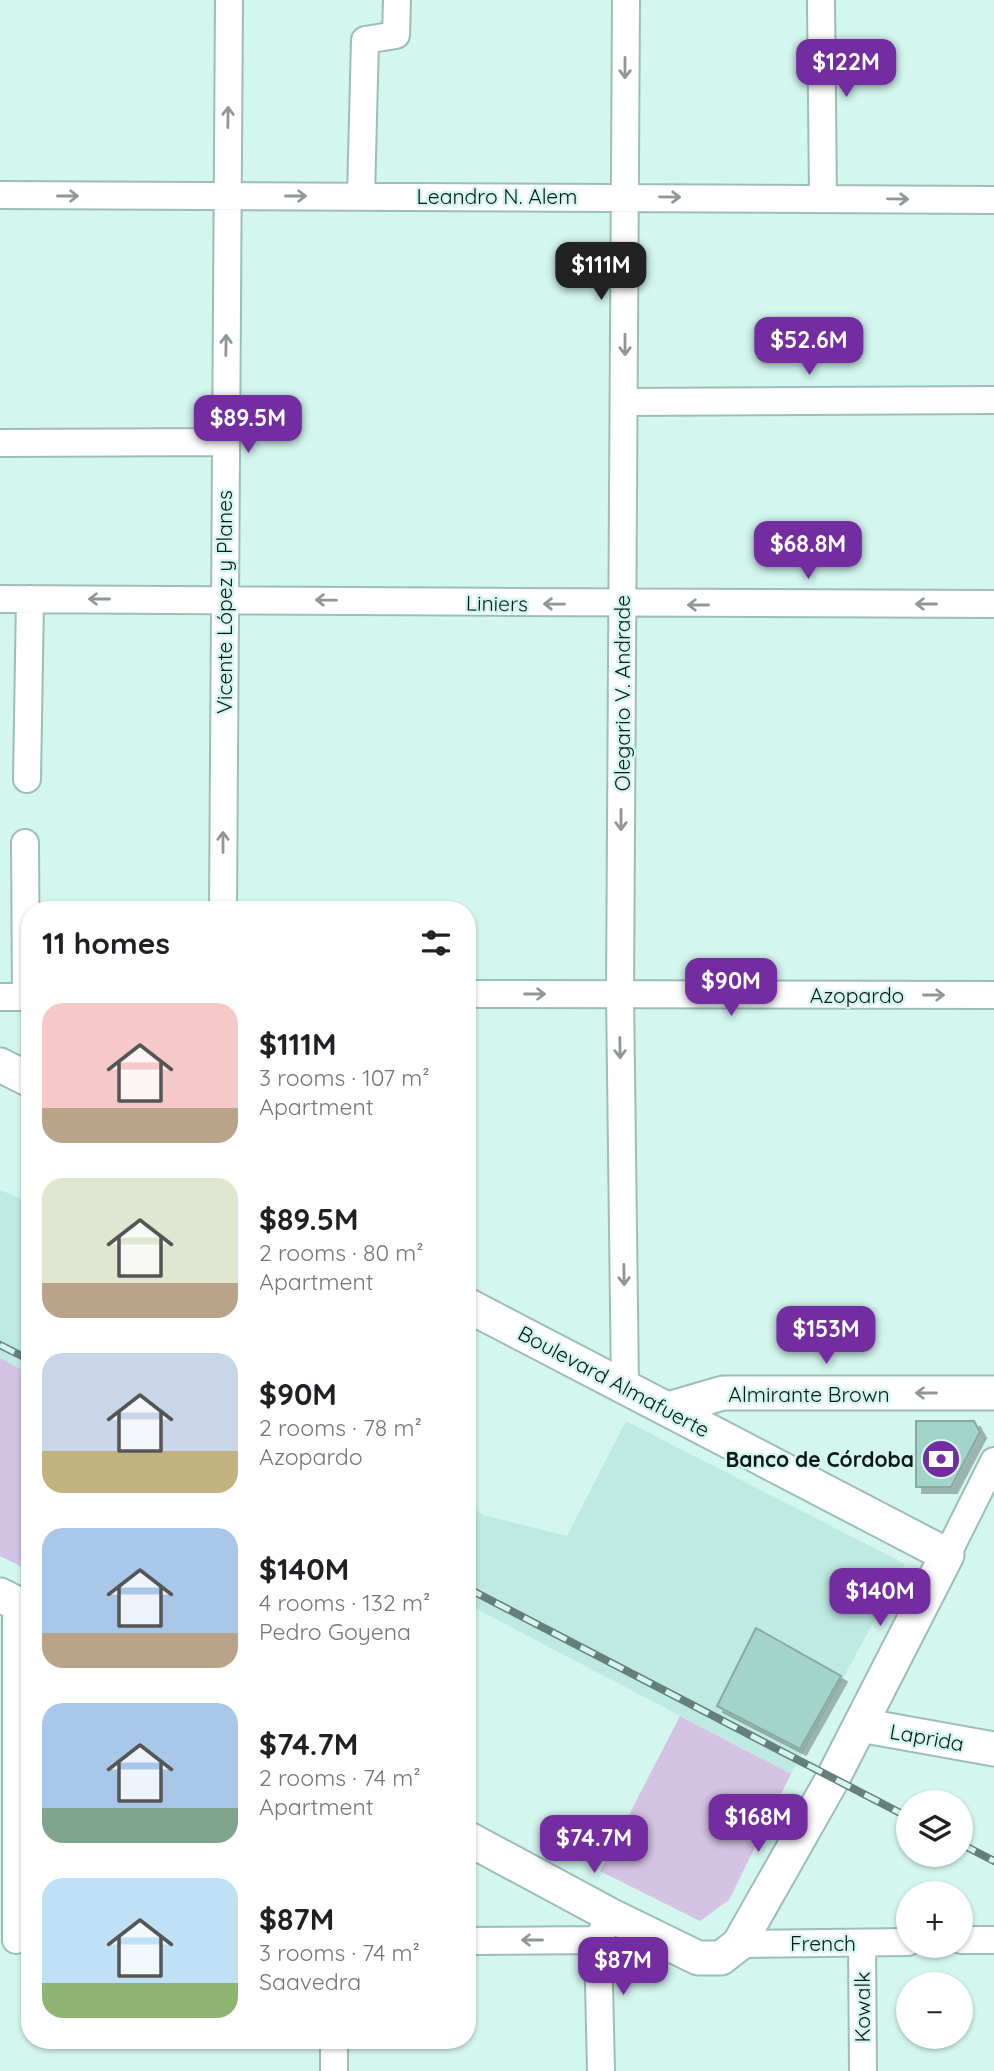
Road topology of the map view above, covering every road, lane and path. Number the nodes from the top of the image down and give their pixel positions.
1 (229, 0) edge
2 (397, 0) edge
3 (626, 0) edge
4 (821, 0) edge
5 (0, 195) edge
6 (227, 196) junction
7 (362, 197) junction
8 (625, 197) junction
9 (823, 198) junction
10 (994, 200) edge
11 (994, 400) edge
12 (625, 402) junction
13 (225, 442) junction
14 (0, 443) edge
15 (224, 598) junction
16 (0, 599) edge
17 (30, 599) junction
18 (994, 604) edge
19 (622, 605) junction
20 (27, 779) dead end
21 (25, 843) dead end
22 (22, 901) edge
23 (223, 901) edge
24 (21, 931) edge
25 (476, 994) edge
26 (620, 994) junction
27 (994, 995) edge
28 (18, 997) edge
29 (0, 1065) edge
30 (21, 1076) edge
31 (476, 1309) edge
32 (625, 1386) junction
33 (994, 1393) edge
34 (668, 1409) junction
35 (994, 1461) edge
36 (947, 1555) junction
37 (15, 1613) edge
38 (860, 1725) junction
39 (994, 1749) edge
40 (7, 1785) edge
41 (476, 1844) edge
42 (604, 1927) junction
43 (15, 1940) edge
44 (476, 1940) edge
45 (973, 1940) edge
46 (994, 1940) edge
47 (896, 1942) edge
48 (862, 1943) junction
49 (739, 1944) junction
50 (334, 2049) edge
51 (334, 2071) edge
52 (601, 2071) edge
53 (863, 2071) edge

6 -> 1 street, Vicente López y Planes
2 - 7 street
3 -> 8 street, Olegario V. Andrade
4 - 9 street
5 -> 6 street, Leandro N. Alem
6 -> 7 street, Leandro N. Alem
13 -> 6 street, Vicente López y Planes
7 - 8 street, Leandro N. Alem
8 -> 9 street, Leandro N. Alem
8 -> 12 street, Olegario V. Andrade
9 -> 10 street, Leandro N. Alem
11 - 12 street
12 - 19 street, Olegario V. Andrade
13 - 14 street
13 - 15 street, Vicente López y Planes
15 -> 17 street, Liniers
19 -> 15 street, Liniers
23 -> 15 street, Vicente López y Planes
16 - 17 street, Liniers
17 - 20 street
18 -> 19 street, Liniers
19 -> 26 street, Olegario V. Andrade
21 - 22 street
24 - 28 street
25 -> 26 street, Azopardo
26 -> 27 street, Azopardo
26 -> 32 street, Olegario V. Andrade
29 - 30 main road
31 - 32 main road, Boulevard Almafuerte
32 - 34 main road, Boulevard Almafuerte
33 -> 34 main road, Almirante Brown
34 - 36 main road, Boulevard Almafuerte
35 - 36 street
36 - 38 main road
37 - 40 street
38 - 39 main road, Laprida
38 - 49 main road
40 - 43 street
41 - 42 main road
42 -> 44 street
42 - 49 main road
42 - 52 street
45 - 46 street
47 - 48 street, French
48 - 49 street, French
48 - 53 street, Kowalk
50 - 51 street

